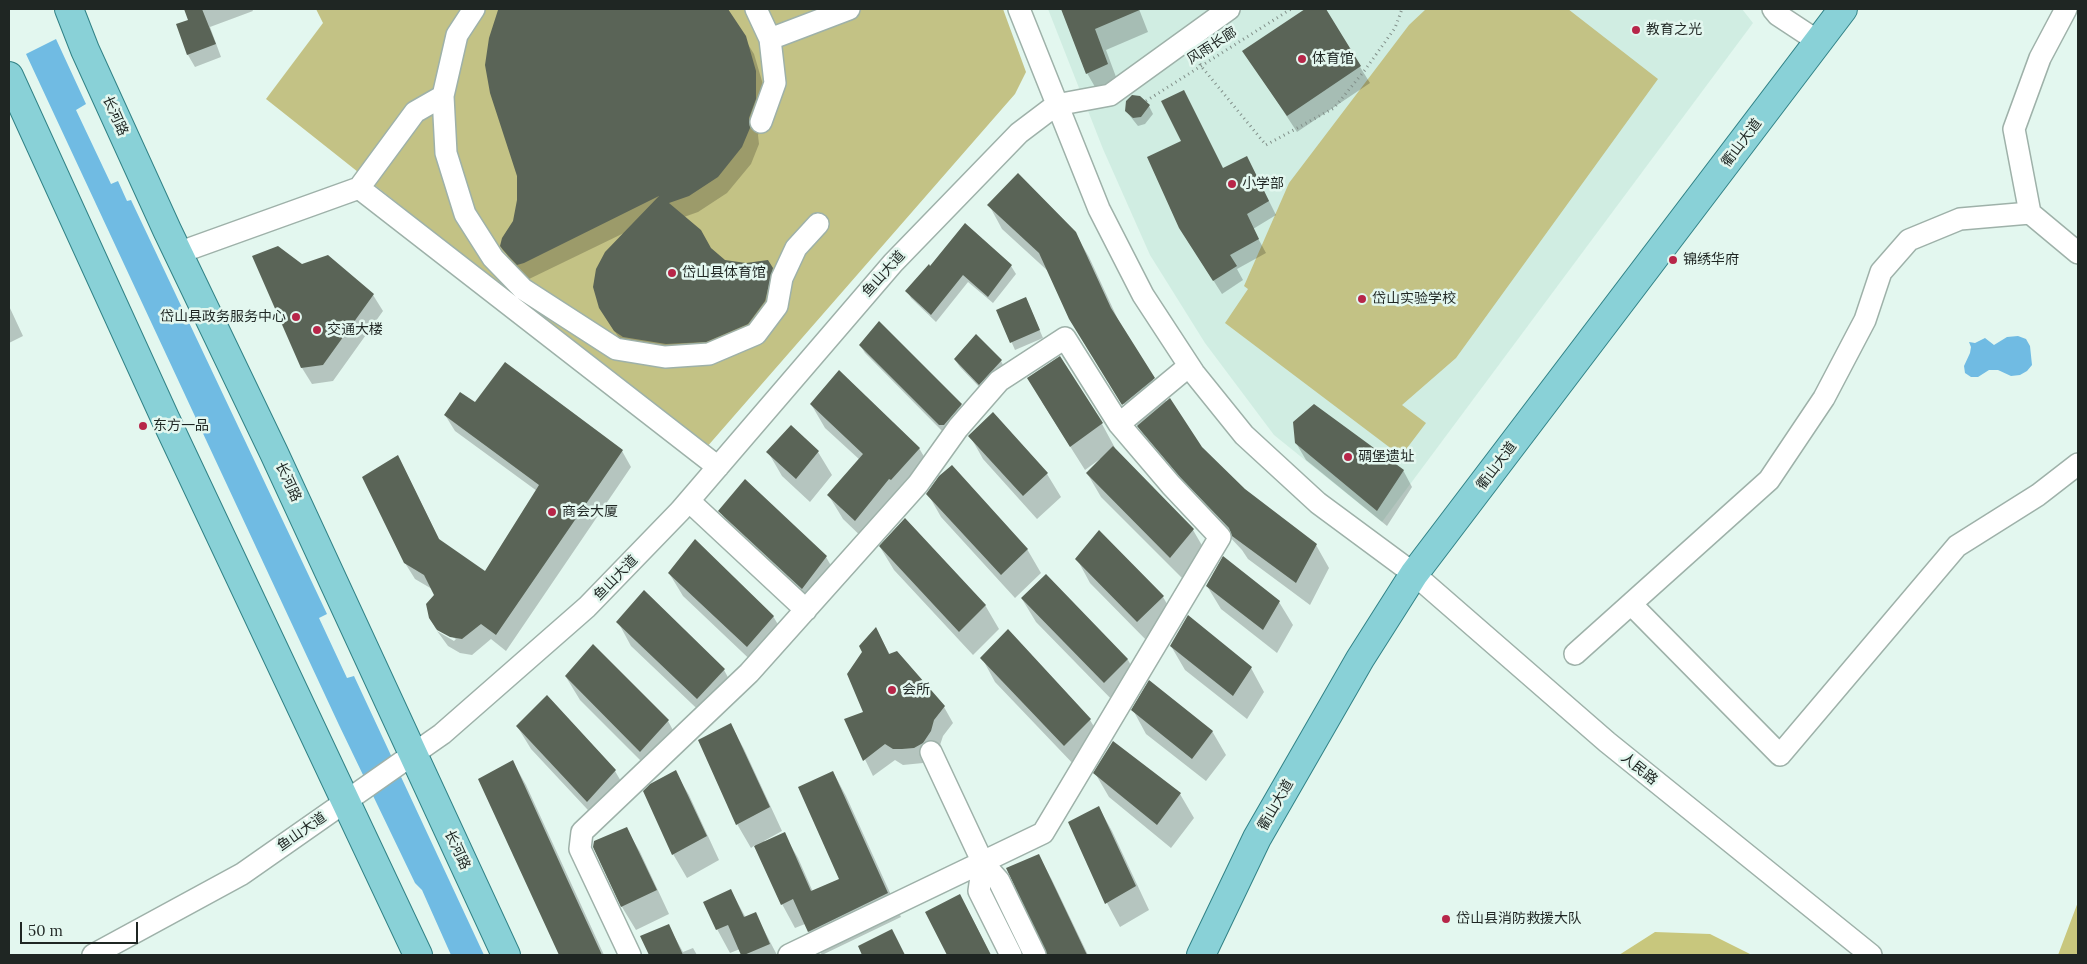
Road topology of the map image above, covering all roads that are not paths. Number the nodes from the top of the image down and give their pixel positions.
1 (69, 9) edge
2 (474, 9) edge
3 (756, 9) edge
4 (849, 9) edge
5 (1019, 9) edge
6 (1229, 9) edge
7 (1773, 9) edge
8 (1823, 9) edge
9 (1843, 9) edge
10 (2066, 9) edge
11 (1813, 37) junction
12 (770, 39) junction
13 (9, 76) edge
14 (443, 96) junction
15 (1056, 105) junction
16 (761, 122) dead end
17 (359, 188) junction
18 (2030, 213) junction
19 (818, 224) dead end
20 (178, 253) junction
21 (2078, 253) edge
22 (1189, 366) junction
23 (1120, 424) junction
24 (2078, 464) edge
25 (718, 467) junction
26 (689, 501) junction
27 (1408, 570) junction
28 (1631, 604) junction
29 (806, 610) junction
30 (1574, 654) dead end
31 (932, 752) dead end
32 (413, 754) junction
33 (346, 801) junction
34 (983, 862) junction
35 (93, 955) edge
36 (418, 955) edge
37 (506, 955) edge
38 (630, 955) edge
39 (789, 955) edge
40 (1011, 955) edge
41 (1035, 955) edge
42 (1183, 955) edge
43 (1201, 955) edge
44 (1871, 955) edge

1 - 20 main road, 长河路
2 - 14 street
3 - 12 street
4 - 12 street
5 - 15 street, 人民路
6 - 15 street
7 - 11 street
8 - 11 main road, 衢山大道
9 - 11 main road, 衢山大道
10 - 18 street
11 - 27 main road, 衢山大道
12 - 16 street
13 - 33 main road
14 - 17 street
14 - 19 street
15 - 22 street, 人民路
15 - 25 street, 鱼山大道
17 - 20 street
17 - 25 street
18 - 21 street
18 - 28 street
20 - 32 main road, 长河路
22 - 23 street
22 - 27 street, 人民路
23 - 29 street
23 - 34 street
24 - 28 street
25 - 26 street, 鱼山大道
26 - 29 street
26 - 32 street, 鱼山大道
27 - 42 main road, 衢山大道
27 - 43 main road, 衢山大道
27 - 44 street, 人民路
28 - 30 street
29 - 38 street
31 - 34 street
32 - 33 street, 鱼山大道
32 - 37 main road, 长河路
33 - 35 street, 鱼山大道
33 - 36 main road
34 - 39 street
34 - 40 street
34 - 41 street

